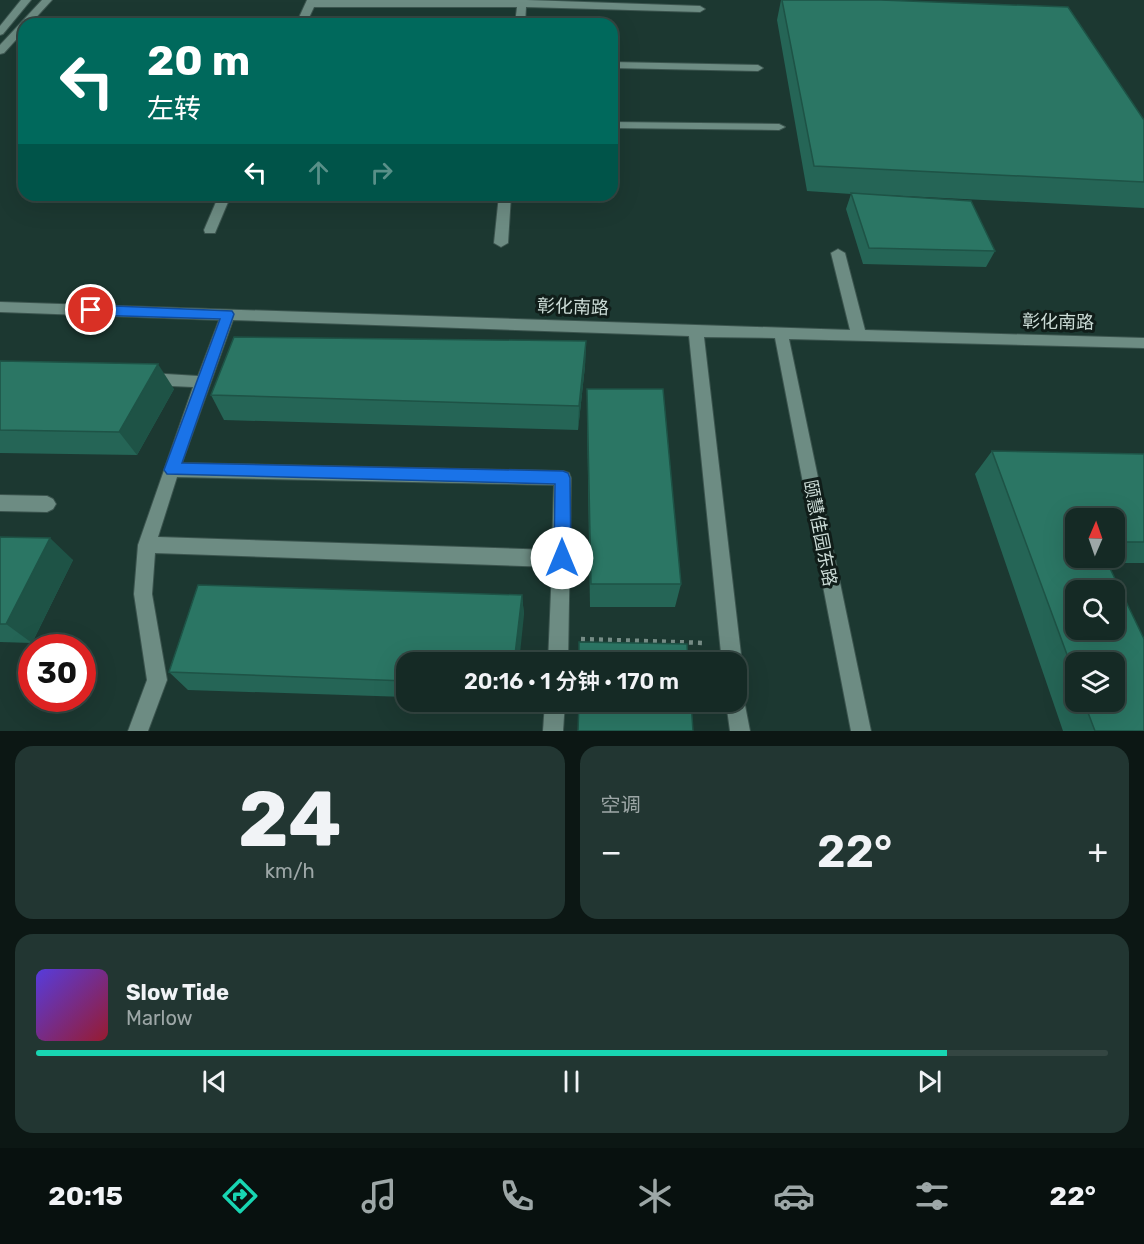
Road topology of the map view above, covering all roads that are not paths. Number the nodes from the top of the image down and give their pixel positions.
1 (26, 0) edge
2 (47, 0) edge
3 (311, 2) edge
4 (522, 2) edge
5 (700, 9) dead end
6 (31, 18) edge
7 (304, 18) edge
8 (521, 18) edge
9 (0, 32) edge
10 (18, 32) edge
11 (0, 51) edge
12 (618, 65) edge
13 (758, 68) dead end
14 (618, 125) edge
15 (779, 127) dead end
16 (222, 201) edge
17 (504, 201) edge
18 (210, 230) dead end
19 (501, 243) dead end
20 (838, 253) dead end
21 (0, 307) edge
22 (228, 314) junction
23 (696, 332) junction
24 (781, 334) junction
25 (860, 336) junction
26 (1144, 343) edge
27 (132, 379) edge
28 (204, 382) junction
29 (172, 470) junction
30 (0, 503) edge
31 (47, 504) dead end
32 (147, 545) junction
33 (562, 558) junction
34 (559, 652) edge
35 (731, 652) edge
36 (554, 712) edge
37 (737, 712) edge
38 (138, 731) edge
39 (553, 731) edge
40 (740, 731) edge
41 (861, 731) edge

1 - 9 street
2 - 6 street
3 - 4 street
3 - 7 street
4 - 5 street
4 - 8 street
10 - 11 street
12 - 13 street
14 - 15 street
16 - 18 street
17 - 19 street
20 - 25 street
21 - 22 street, 彰化南路
22 - 23 street, 彰化南路
22 - 28 street
23 - 24 street, 彰化南路
23 - 35 street
24 - 25 street, 彰化南路
24 - 41 street, 颐慧佳园东路
25 - 26 street, 彰化南路
27 - 28 street
28 - 29 street
29 - 32 street
29 - 33 street
30 - 31 street
32 - 33 street
32 - 38 street
33 - 34 street
36 - 39 street
37 - 40 street

